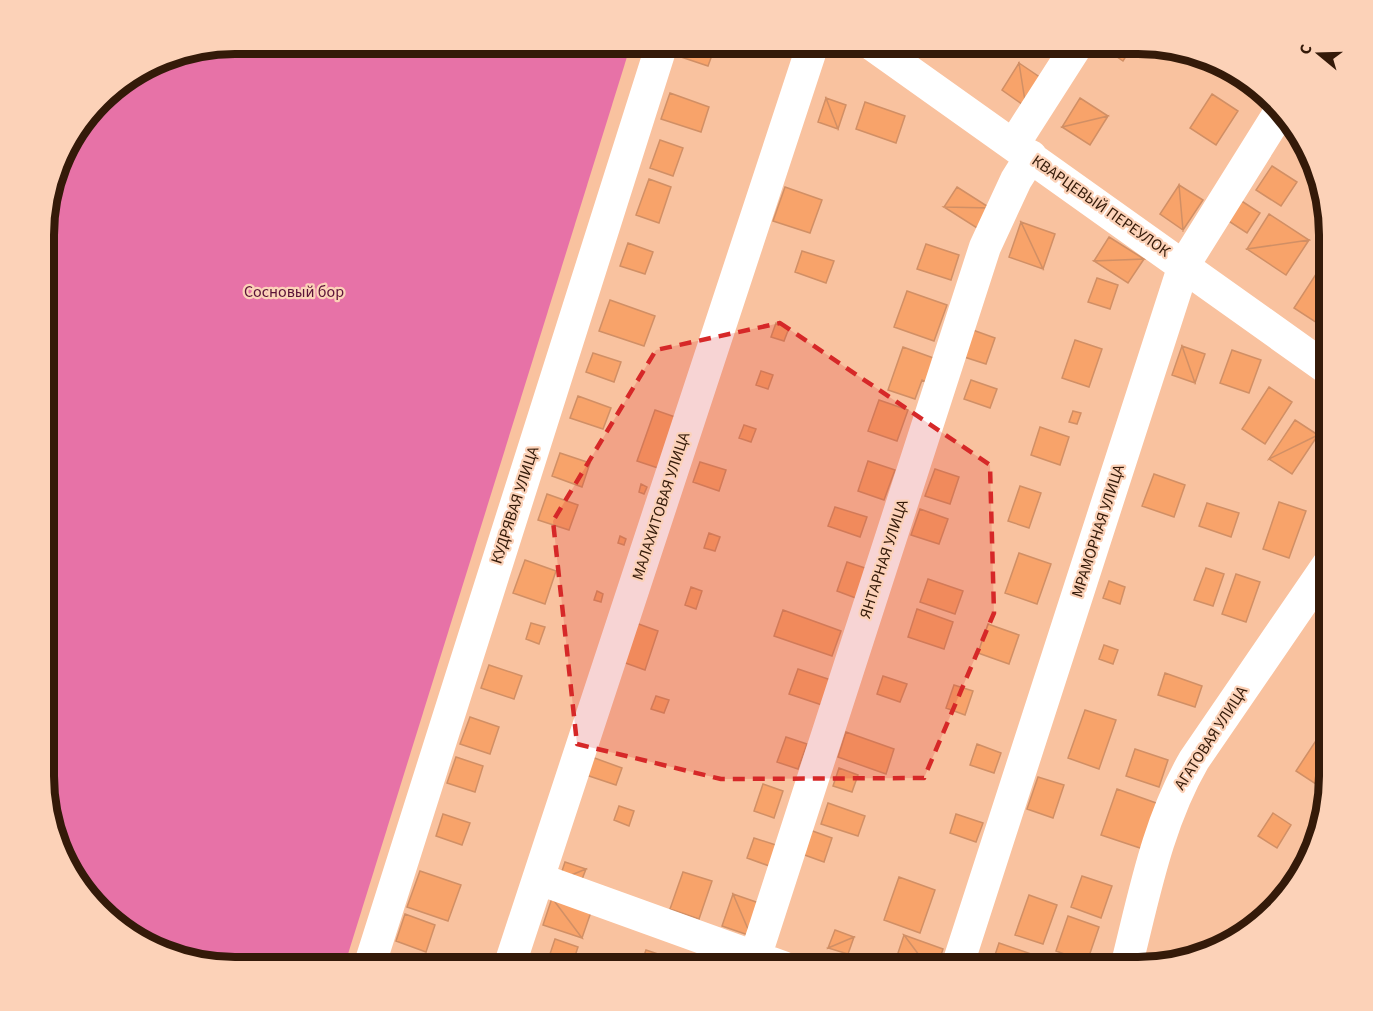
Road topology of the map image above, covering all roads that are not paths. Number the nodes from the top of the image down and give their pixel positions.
1 (659, 54) edge
2 (810, 54) edge
3 (885, 54) edge
4 (1072, 54) edge
5 (1276, 119) edge
6 (1022, 150) junction
7 (1184, 265) junction
8 (1319, 363) edge
9 (1319, 578) edge
10 (539, 879) junction
11 (372, 957) edge
12 (512, 957) edge
13 (745, 957) edge
14 (765, 957) edge
15 (960, 957) edge
16 (1129, 957) edge

1 - 11 street, КУДРЯВАЯ УЛИЦА
2 - 10 street, МАЛАХИТОВАЯ УЛИЦА
3 - 6 street, КВАРЦЕВЫЙ ПЕРЕУЛОК
4 - 6 street, ЯНТАРНАЯ УЛИЦА
5 - 7 street, МРАМОРНАЯ УЛИЦА
6 - 7 street, КВАРЦЕВЫЙ ПЕРЕУЛОК
6 - 14 street, ЯНТАРНАЯ УЛИЦА
7 - 8 street, КВАРЦЕВЫЙ ПЕРЕУЛОК
7 - 15 street, МРАМОРНАЯ УЛИЦА
9 - 16 street, АГАТОВАЯ УЛИЦА
10 - 12 street, МАЛАХИТОВАЯ УЛИЦА
10 - 13 street

